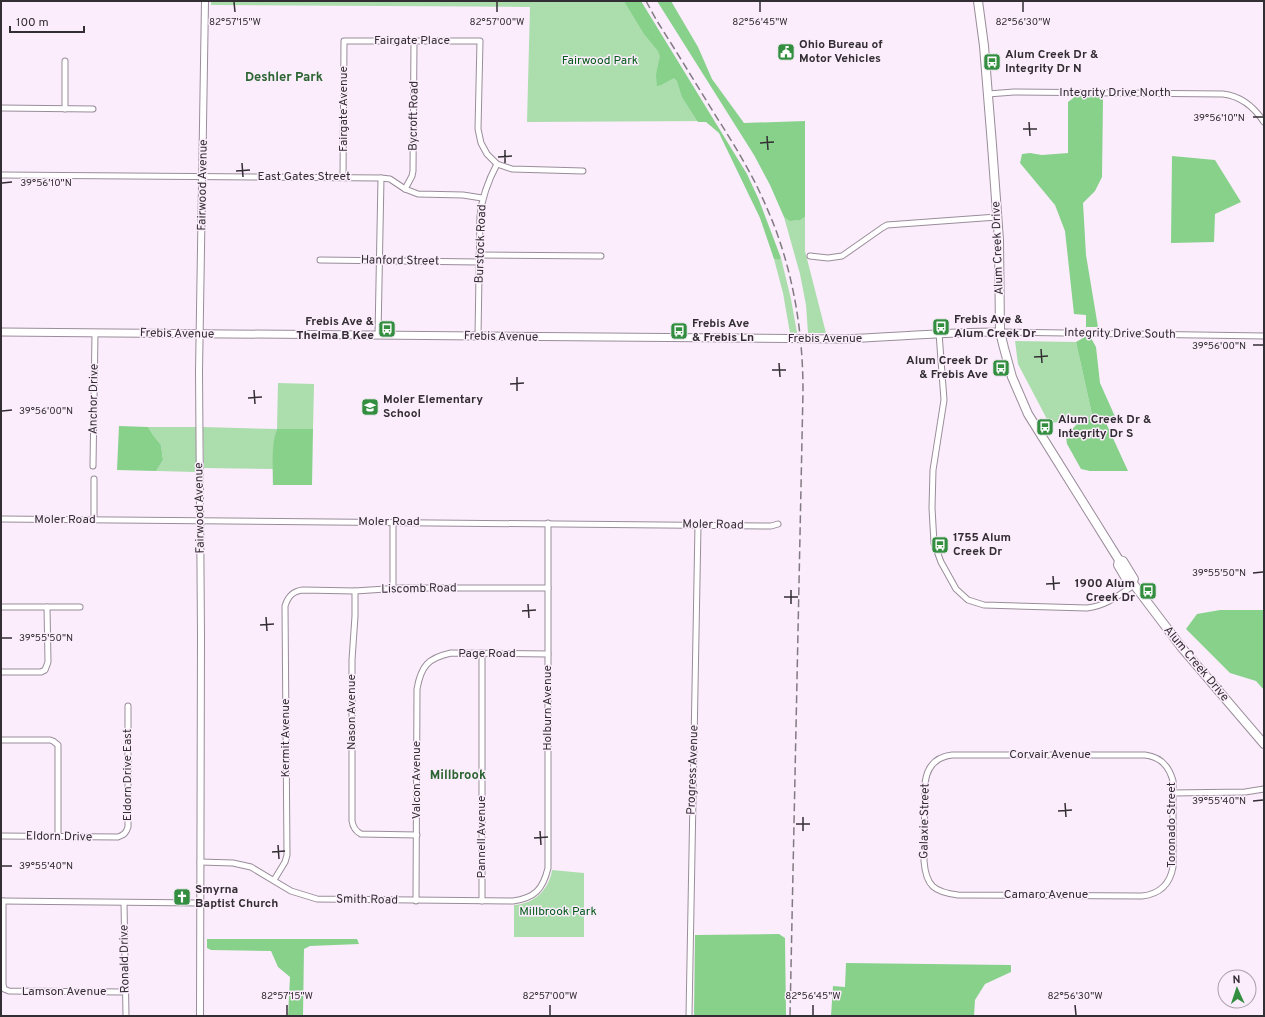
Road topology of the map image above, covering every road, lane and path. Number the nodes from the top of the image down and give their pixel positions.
1 (205, 1) edge
2 (978, 1) edge
3 (344, 41) joint
4 (414, 41) junction
5 (65, 61) dead end
6 (988, 94) junction
7 (1, 108) edge
8 (65, 109) junction
9 (92, 109) dead end
10 (1264, 122) edge
11 (497, 164) junction
12 (583, 171) dead end
13 (1, 175) edge
14 (204, 176) junction
15 (343, 178) junction
16 (380, 178) junction
17 (405, 189) junction
18 (482, 198) junction
19 (997, 217) junction
20 (479, 255) junction
21 (601, 256) dead end
22 (810, 256) dead end
23 (320, 260) dead end
24 (380, 261) junction
25 (479, 262) junction
26 (1, 332) edge
27 (1000, 332) junction
28 (95, 333) junction
29 (939, 333) junction
30 (200, 334) junction
31 (378, 335) junction
32 (478, 336) junction
33 (1264, 336) edge
34 (93, 466) dead end
35 (94, 479) dead end
36 (1, 519) edge
37 (94, 520) junction
38 (200, 521) junction
39 (393, 522) junction
40 (548, 523) junction
41 (778, 524) dead end
42 (698, 525) junction
43 (1133, 584) junction
44 (548, 588) junction
45 (394, 589) junction
46 (355, 591) junction
47 (291, 594) joint
48 (1, 606) edge
49 (47, 607) junction
50 (80, 607) dead end
51 (482, 653) junction
52 (548, 654) junction
53 (428, 662) joint
54 (1, 672) edge
55 (128, 706) dead end
56 (1, 740) edge
57 (1264, 744) edge
58 (937, 760) joint
59 (1163, 762) joint
60 (1264, 789) edge
61 (1173, 792) junction
62 (417, 835) junction
63 (1, 836) edge
64 (58, 837) junction
65 (118, 837) joint
66 (200, 862) junction
67 (274, 880) junction
68 (931, 885) joint
69 (1162, 889) joint
70 (538, 890) joint
71 (2, 901) edge
72 (416, 901) junction
73 (482, 901) junction
74 (124, 903) junction
75 (200, 903) junction
76 (125, 992) junction
77 (126, 1016) edge
78 (200, 1016) edge
79 (689, 1016) edge

1 - 14 street, Fairwood Avenue
2 - 6 main road, Alum Creek Drive
3 - 4 street, Fairgate Place
3 - 15 street, Fairgate Avenue
4 - 11 street, Fairgate Place
4 - 17 street, Bycroft Road
5 - 8 street
6 - 10 street, Integrity Drive North
6 - 19 main road, Alum Creek Drive
7 - 8 street
8 - 9 street
11 - 12 street
11 - 18 street, Burstock Road
13 - 14 street, East Gates Street
14 - 15 street, East Gates Street
14 - 30 street, Fairwood Avenue
15 - 16 street, East Gates Street
16 - 17 street, East Gates Street
16 - 24 street
17 - 18 street, East Gates Street
18 - 20 street, Burstock Road
19 - 22 street
19 - 27 main road, Alum Creek Drive
20 - 21 street
20 - 25 street, Burstock Road
23 - 24 street, Hanford Street
24 - 25 street, Hanford Street
24 - 31 street
25 - 32 street, Burstock Road
26 - 28 main road, Frebis Avenue
27 - 29 main road, Frebis Avenue
27 - 33 street, Integrity Drive South
27 - 43 main road, Alum Creek Drive
28 - 30 main road, Frebis Avenue
28 - 34 street, Anchor Drive
29 - 32 main road, Frebis Avenue
29 - 43 street
30 - 31 main road, Frebis Avenue
30 - 38 street, Fairwood Avenue
31 - 32 main road, Frebis Avenue
35 - 37 street
36 - 37 street, Moler Road
37 - 38 street, Moler Road
38 - 39 street, Moler Road
38 - 66 street, Fairwood Avenue
39 - 40 street, Moler Road
39 - 45 street
40 - 42 street, Moler Road
40 - 44 street, Holburn Avenue
41 - 42 street, Moler Road
42 - 79 street, Progress Avenue
43 - 57 main road, Alum Creek Drive
44 - 45 street, Liscomb Road
44 - 52 street, Holburn Avenue
45 - 46 street, Liscomb Road
46 - 47 street, Liscomb Road
46 - 62 street, Nason Avenue
47 - 67 street, Kermit Avenue
48 - 49 street
49 - 50 street
49 - 54 street
51 - 52 street, Page Road
51 - 53 street, Page Road
51 - 73 street, Pannell Avenue
52 - 70 street, Holburn Avenue
53 - 62 street, Valcon Avenue
55 - 65 street, Eldorn Drive East
56 - 64 street
58 - 59 street, Corvair Avenue
58 - 68 street, Galaxie Street
59 - 61 street, Toronado Street
60 - 61 street
61 - 69 street, Toronado Street
62 - 72 street, Valcon Avenue
63 - 64 street, Eldorn Drive
64 - 65 street, Eldorn Drive
66 - 67 street, Smith Road
66 - 75 street, Fairwood Avenue
67 - 72 street, Smith Road
68 - 69 street, Camaro Avenue
70 - 73 street, Smith Road
71 - 74 street
71 - 76 street, Lamson Avenue
72 - 73 street, Smith Road
74 - 75 street
74 - 76 street, Ronald Drive
75 - 78 street, Fairwood Avenue
76 - 77 street, Ronald Drive

